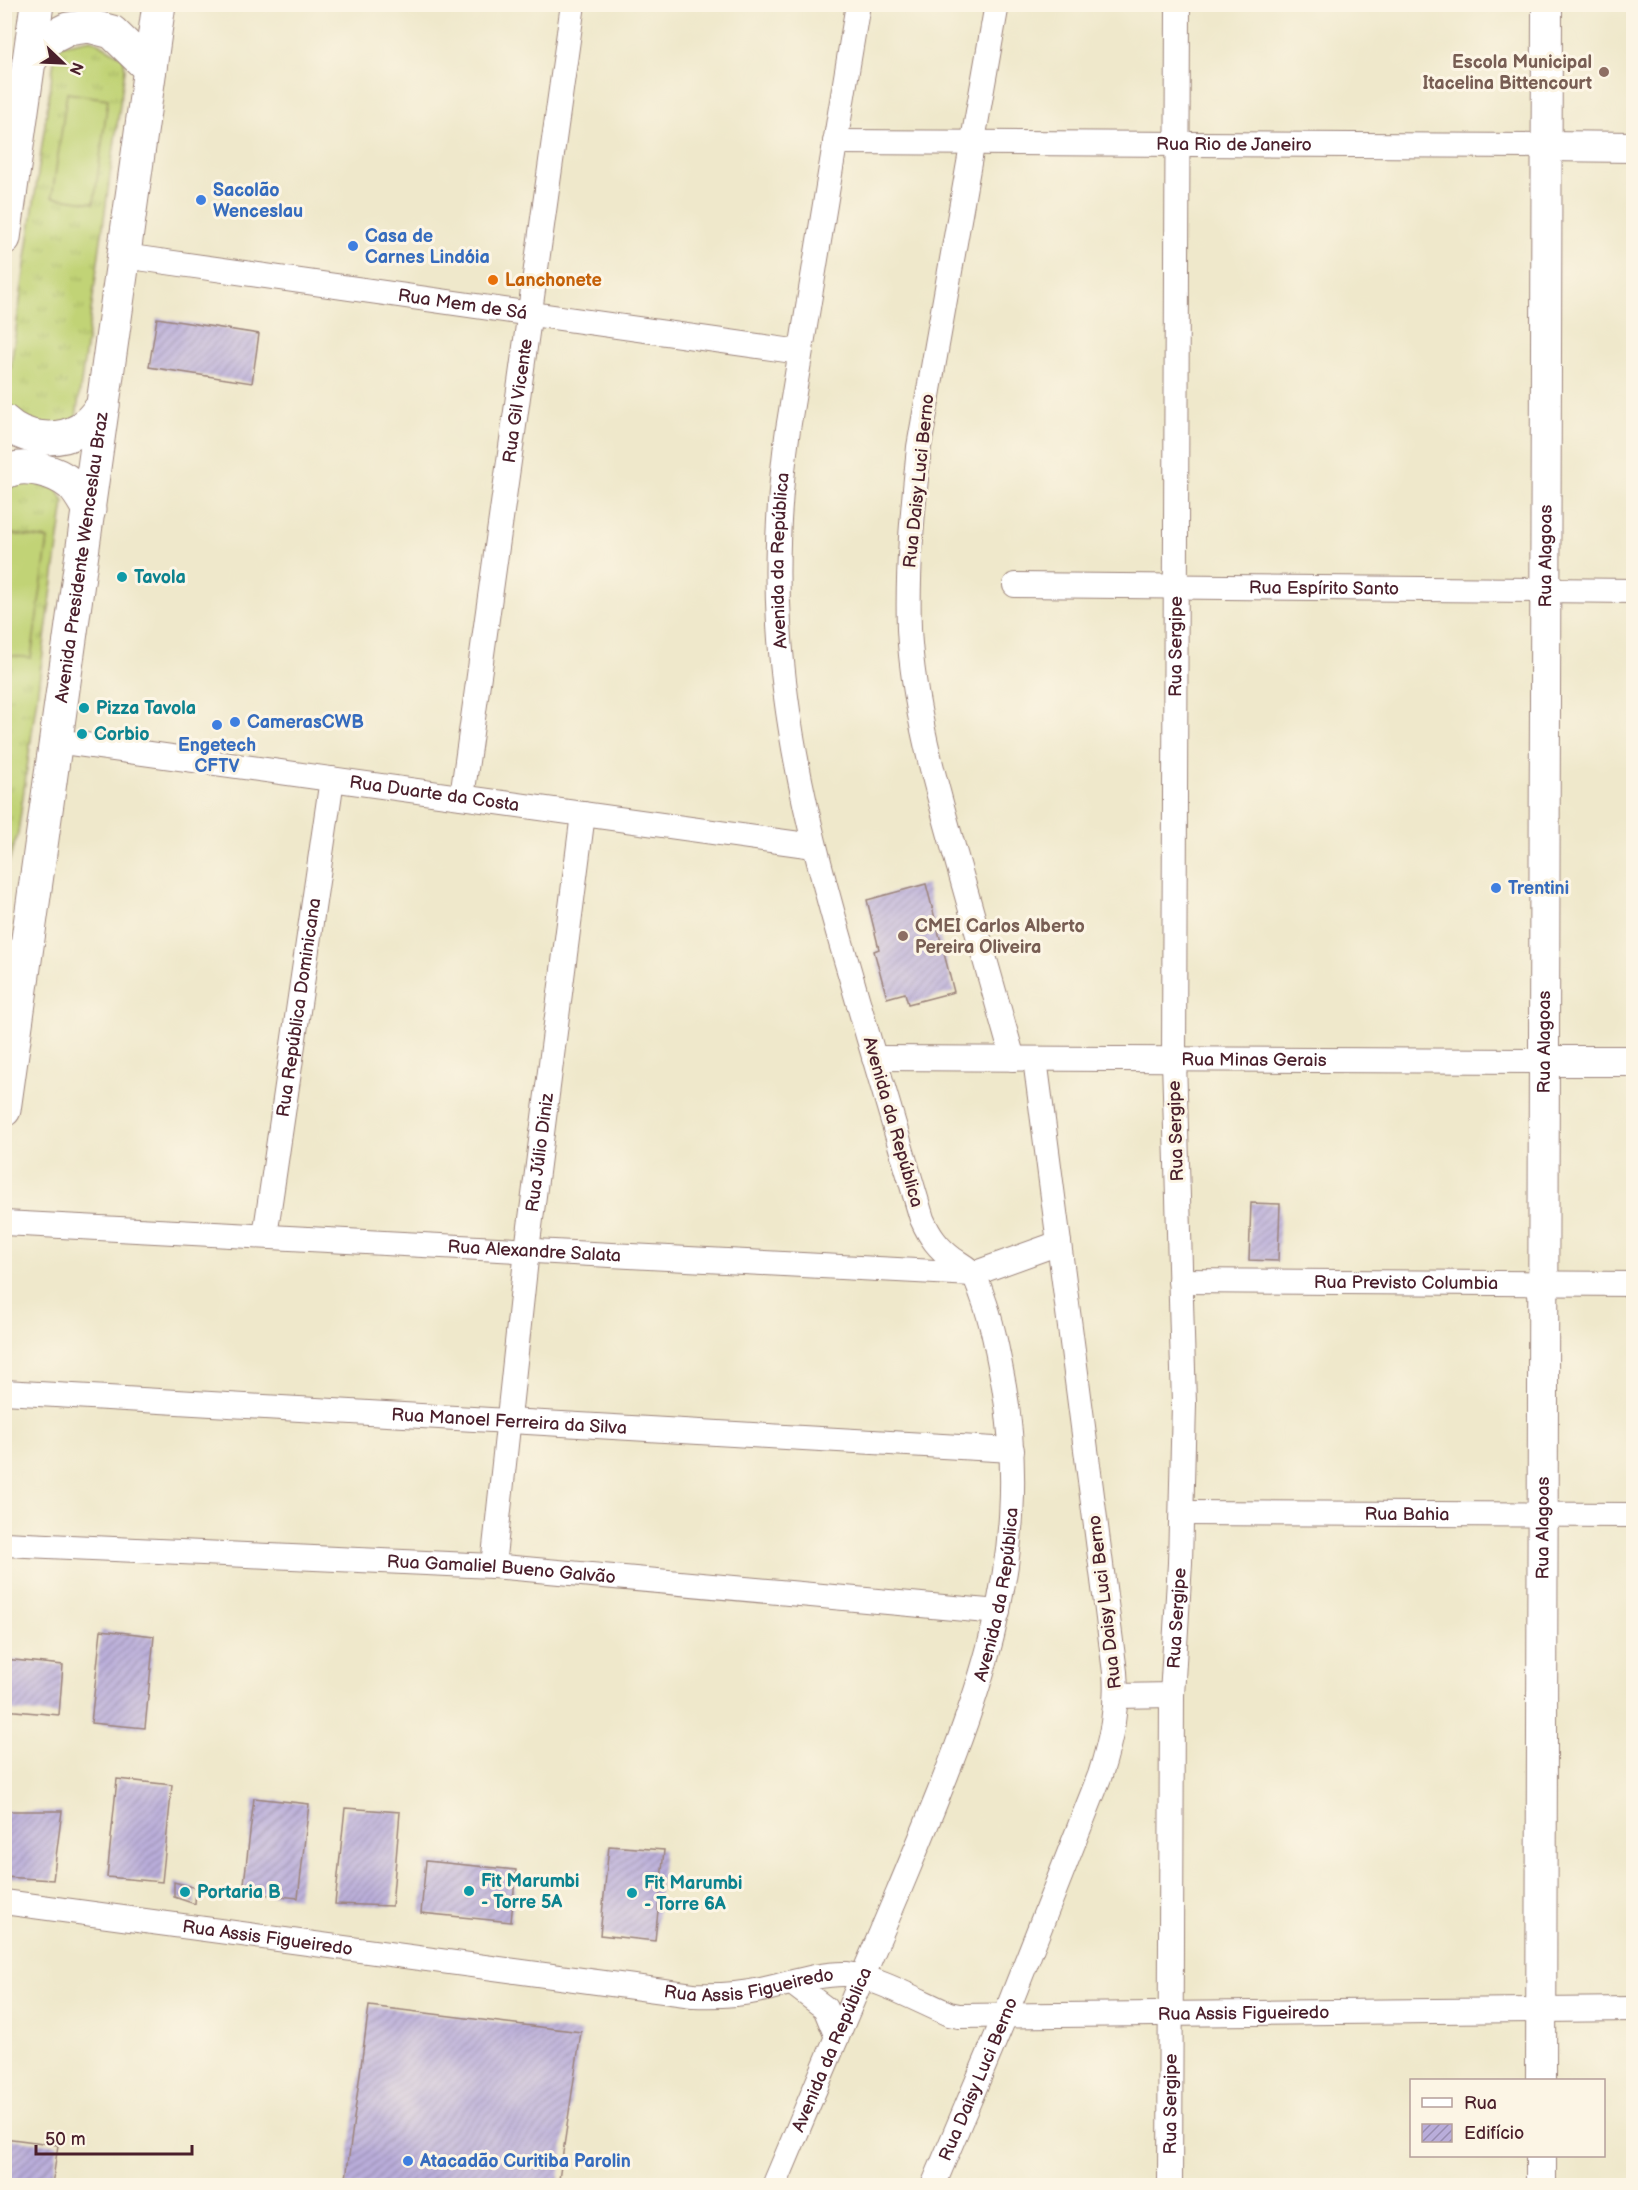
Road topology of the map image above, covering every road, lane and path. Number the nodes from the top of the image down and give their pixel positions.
1 (37, 4) edge
2 (159, 4) edge
3 (573, 4) edge
4 (858, 4) edge
5 (997, 4) edge
6 (1178, 4) edge
7 (1547, 4) edge
8 (29, 61) junction
9 (150, 69) junction
10 (836, 142) junction
11 (973, 143) junction
12 (1178, 144) junction
13 (1546, 146) junction
14 (1634, 147) edge
15 (4, 238) edge
16 (124, 256) junction
17 (529, 313) junction
18 (800, 352) junction
19 (103, 406) junction
20 (4, 421) edge
21 (4, 473) edge
22 (89, 510) junction
23 (1015, 585) dead end
24 (1176, 586) junction
25 (1545, 590) junction
26 (1634, 591) edge
27 (56, 741) junction
28 (332, 779) junction
29 (462, 797) junction
30 (583, 814) junction
31 (814, 846) junction
32 (874, 1058) junction
33 (1024, 1059) junction
34 (1174, 1060) junction
35 (1544, 1061) junction
36 (1634, 1061) edge
37 (4, 1110) edge
38 (4, 1223) edge
39 (265, 1236) junction
40 (1059, 1243) junction
41 (527, 1250) junction
42 (973, 1274) junction
43 (1180, 1281) junction
44 (1543, 1283) junction
45 (1634, 1284) edge
46 (4, 1392) edge
47 (508, 1421) junction
48 (1012, 1450) junction
49 (1182, 1513) junction
50 (1543, 1515) junction
51 (1634, 1515) edge
52 (4, 1544) edge
53 (493, 1566) junction
54 (998, 1612) junction
55 (1172, 1695) junction
56 (1117, 1696) junction
57 (4, 1902) edge
58 (863, 1977) junction
59 (792, 1983) junction
60 (1634, 2009) edge
61 (1541, 2010) junction
62 (1171, 2014) junction
63 (1005, 2016) junction
64 (837, 2037) junction
65 (1541, 2079) edge
66 (1541, 2157) edge
67 (774, 2186) edge
68 (933, 2186) edge
69 (1170, 2186) edge
70 (1541, 2186) edge

1 - 8 main road
2 - 9 main road, Avenida Presidente Wenceslau Braz
3 - 17 street, Rua Gil Vicente
4 - 10 street, Avenida da República
5 - 11 street, Rua Daisy Luci Berno
6 - 12 street, Rua Sergipe
7 - 13 street, Rua Alagoas
8 - 9 main road
8 - 15 main road
9 - 16 main road, Avenida Presidente Wenceslau Braz
10 - 11 street, Rua Rio de Janeiro
10 - 18 street, Avenida da República
11 - 12 street, Rua Rio de Janeiro
11 - 33 street, Rua Daisy Luci Berno
12 - 13 street, Rua Rio de Janeiro
12 - 24 street, Rua Sergipe
13 - 14 street, Rua Rio de Janeiro
13 - 25 street, Rua Alagoas
16 - 17 street, Rua Mem de Sá
16 - 19 main road, Avenida Presidente Wenceslau Braz
17 - 18 street, Rua Mem de Sá
17 - 29 street, Rua Gil Vicente
18 - 31 street, Avenida da República
19 - 20 main road
19 - 22 main road, Avenida Presidente Wenceslau Braz
21 - 22 main road
22 - 27 main road, Avenida Presidente Wenceslau Braz
23 - 24 street, Rua Espírito Santo
24 - 25 street, Rua Espírito Santo
24 - 34 street, Rua Sergipe
25 - 26 street, Rua Espírito Santo
25 - 35 street, Rua Alagoas
27 - 28 street, Rua Duarte da Costa
27 - 37 main road, Avenida Presidente Wenceslau Braz
28 - 29 street, Rua Duarte da Costa
28 - 39 street, Rua República Dominicana
29 - 30 street, Rua Duarte da Costa
30 - 31 street, Rua Duarte da Costa
30 - 41 street, Rua Júlio Diniz
31 - 32 street, Avenida da República
32 - 33 street, Rua Minas Gerais
32 - 42 street, Avenida da República
33 - 34 street, Rua Minas Gerais
33 - 40 street, Rua Daisy Luci Berno
34 - 35 street, Rua Minas Gerais
34 - 43 street, Rua Sergipe
35 - 36 street, Rua Minas Gerais
35 - 44 street, Rua Alagoas
38 - 39 street, Rua Alexandre Salata
39 - 41 street, Rua Alexandre Salata
40 - 42 street, Rua Alexandre Salata
40 - 56 street, Rua Daisy Luci Berno
41 - 42 street, Rua Alexandre Salata
41 - 47 street, Rua Júlio Diniz
42 - 48 street, Avenida da República
43 - 44 street, Rua Previsto Columbia
43 - 49 street, Rua Sergipe
44 - 45 street, Rua Previsto Columbia
44 - 50 street, Rua Alagoas
46 - 47 street, Rua Manoel Ferreira da Silva
47 - 48 street, Rua Manoel Ferreira da Silva
47 - 53 street, Rua Júlio Diniz
48 - 54 street, Avenida da República
49 - 50 street, Rua Bahia
49 - 55 street, Rua Sergipe
50 - 51 street, Rua Bahia
50 - 61 street, Rua Alagoas
52 - 53 street, Rua Gamaliel Bueno Galvão
53 - 54 street, Rua Gamaliel Bueno Galvão
54 - 58 street, Avenida da República
55 - 56 street
55 - 62 street, Rua Sergipe
56 - 63 street, Rua Daisy Luci Berno
57 - 59 street, Rua Assis Figueiredo
58 - 59 street, Rua Assis Figueiredo
58 - 63 street, Rua Assis Figueiredo
58 - 64 street, Avenida da República
59 - 64 street
60 - 61 street, Rua Assis Figueiredo
61 - 62 street, Rua Assis Figueiredo
61 - 65 street, Rua Alagoas
62 - 63 street, Rua Assis Figueiredo
62 - 69 street, Rua Sergipe
63 - 68 street, Rua Daisy Luci Berno
64 - 67 street, Avenida da República
66 - 70 street

